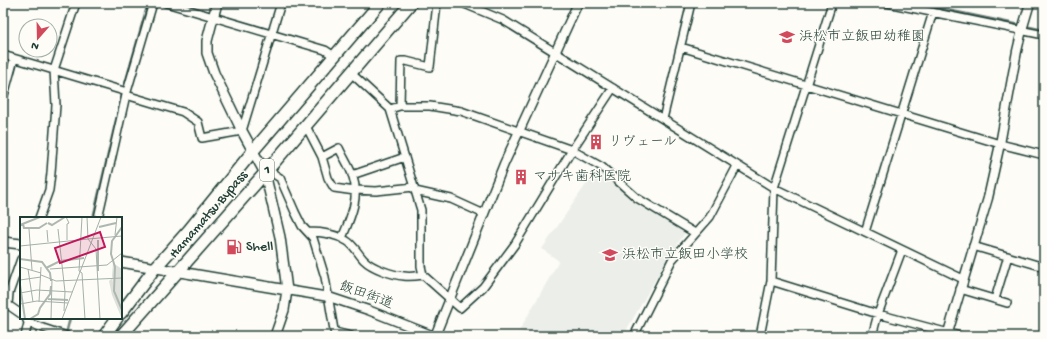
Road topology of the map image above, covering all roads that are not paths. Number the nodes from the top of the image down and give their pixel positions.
1 (76, 3) edge
2 (153, 3) edge
3 (166, 3) edge
4 (217, 3) edge
5 (281, 3) edge
6 (380, 3) edge
7 (411, 3) edge
8 (438, 3) edge
9 (462, 3) edge
10 (578, 3) edge
11 (691, 3) edge
12 (832, 3) edge
13 (887, 3) edge
14 (1030, 3) edge
15 (901, 4) edge
16 (933, 12) junction
17 (212, 17) junction
18 (1022, 30) junction
19 (272, 34) junction
20 (1044, 34) edge
21 (681, 48) junction
22 (556, 52) junction
23 (3, 55) edge
24 (334, 56) junction
25 (14, 59) junction
26 (54, 70) junction
27 (351, 73) junction
28 (806, 86) junction
29 (613, 88) junction
30 (127, 94) junction
31 (3, 100) edge
32 (400, 106) junction
33 (390, 109) junction
34 (902, 114) junction
35 (663, 119) junction
36 (306, 126) junction
37 (242, 131) junction
38 (520, 131) junction
39 (1000, 144) junction
40 (572, 150) junction
41 (253, 151) junction
42 (1044, 155) edge
43 (322, 157) junction
44 (405, 157) junction
45 (737, 166) junction
46 (266, 171) junction
47 (352, 175) junction
48 (774, 188) junction
49 (415, 189) junction
50 (355, 191) junction
51 (484, 214) junction
52 (39, 217) edge
53 (98, 217) edge
54 (308, 232) junction
55 (865, 232) junction
56 (695, 233) junction
57 (342, 238) junction
58 (3, 242) edge
59 (20, 244) edge
60 (974, 246) junction
61 (902, 250) junction
62 (1008, 256) junction
63 (20, 262) edge
64 (122, 262) edge
65 (1044, 267) edge
66 (155, 268) junction
67 (179, 271) junction
68 (423, 275) junction
69 (963, 279) junction
70 (771, 281) junction
71 (960, 289) junction
72 (287, 290) junction
73 (329, 296) junction
74 (995, 299) junction
75 (450, 300) junction
76 (1007, 303) dead end
77 (5, 305) edge
78 (122, 312) edge
79 (20, 313) edge
80 (878, 314) junction
81 (116, 319) edge
82 (27, 321) edge
83 (335, 334) edge
84 (947, 334) edge
85 (25, 336) edge
86 (67, 336) edge
87 (104, 336) edge
88 (121, 336) edge
89 (275, 336) edge
90 (351, 336) edge
91 (434, 336) edge
92 (634, 336) edge
93 (760, 336) edge
94 (872, 336) edge
95 (960, 336) edge

1 - 26 street
2 - 30 street
3 - 17 street
4 - 17 main road
5 - 19 street
6 - 24 highway, Hamamatsu Bypass / 1
7 - 27 highway, Hamamatsu Bypass / 1
8 - 32 street
9 - 22 street
10 - 22 street
11 - 21 street
12 - 28 street
13 - 15 street
14 - 18 street
15 - 16 street
16 - 18 street
16 - 34 street
17 - 19 street
17 - 37 main road
18 - 20 street
18 - 39 street
19 - 24 street
19 - 37 street
21 - 28 street
21 - 35 street
22 - 29 street
22 - 38 street
23 - 25 street
24 - 41 highway, Hamamatsu Bypass / 1
25 - 26 street
25 - 31 street
26 - 30 street
26 - 52 street
27 - 33 street
27 - 36 highway, Hamamatsu Bypass / 1
28 - 34 street
28 - 48 street
29 - 35 street
29 - 40 street
30 - 37 street
30 - 53 street
32 - 33 street
32 - 38 street
33 - 44 street
34 - 39 street
34 - 55 street
35 - 45 street
36 - 43 street
36 - 46 highway, Hamamatsu Bypass / 1
37 - 41 main road
38 - 40 street
38 - 51 street
39 - 42 street
39 - 60 street
40 - 56 street
40 - 75 street
41 - 46 main road
41 - 66 highway, Hamamatsu Bypass / 1
43 - 47 street
43 - 50 street
44 - 47 street
44 - 49 street
45 - 48 street
45 - 56 street
46 - 54 street
46 - 67 highway, Hamamatsu Bypass / 1
46 - 72 main road
47 - 50 street
48 - 55 street
48 - 70 street
49 - 50 street
49 - 51 street
49 - 68 street
50 - 57 street
51 - 75 street
54 - 57 street
54 - 73 street
55 - 61 street
56 - 92 street
57 - 68 street
58 - 59 main road
60 - 62 street
60 - 69 street
61 - 69 street
61 - 80 street
62 - 65 street
62 - 74 street
63 - 77 street
64 - 66 main road
66 - 67 main road
66 - 78 highway, Hamamatsu Bypass / 1
67 - 72 main road
67 - 88 highway, Hamamatsu Bypass / 1
68 - 75 street
69 - 71 street
70 - 80 street
70 - 93 street
71 - 74 street
71 - 84 street
72 - 73 street, 飯田街道
72 - 89 main road
73 - 83 street
73 - 91 street, 飯田街道
74 - 76 street
75 - 91 street
77 - 79 street
80 - 84 street
80 - 94 street
81 - 87 highway
82 - 85 street
82 - 86 street
83 - 90 street
84 - 95 street

